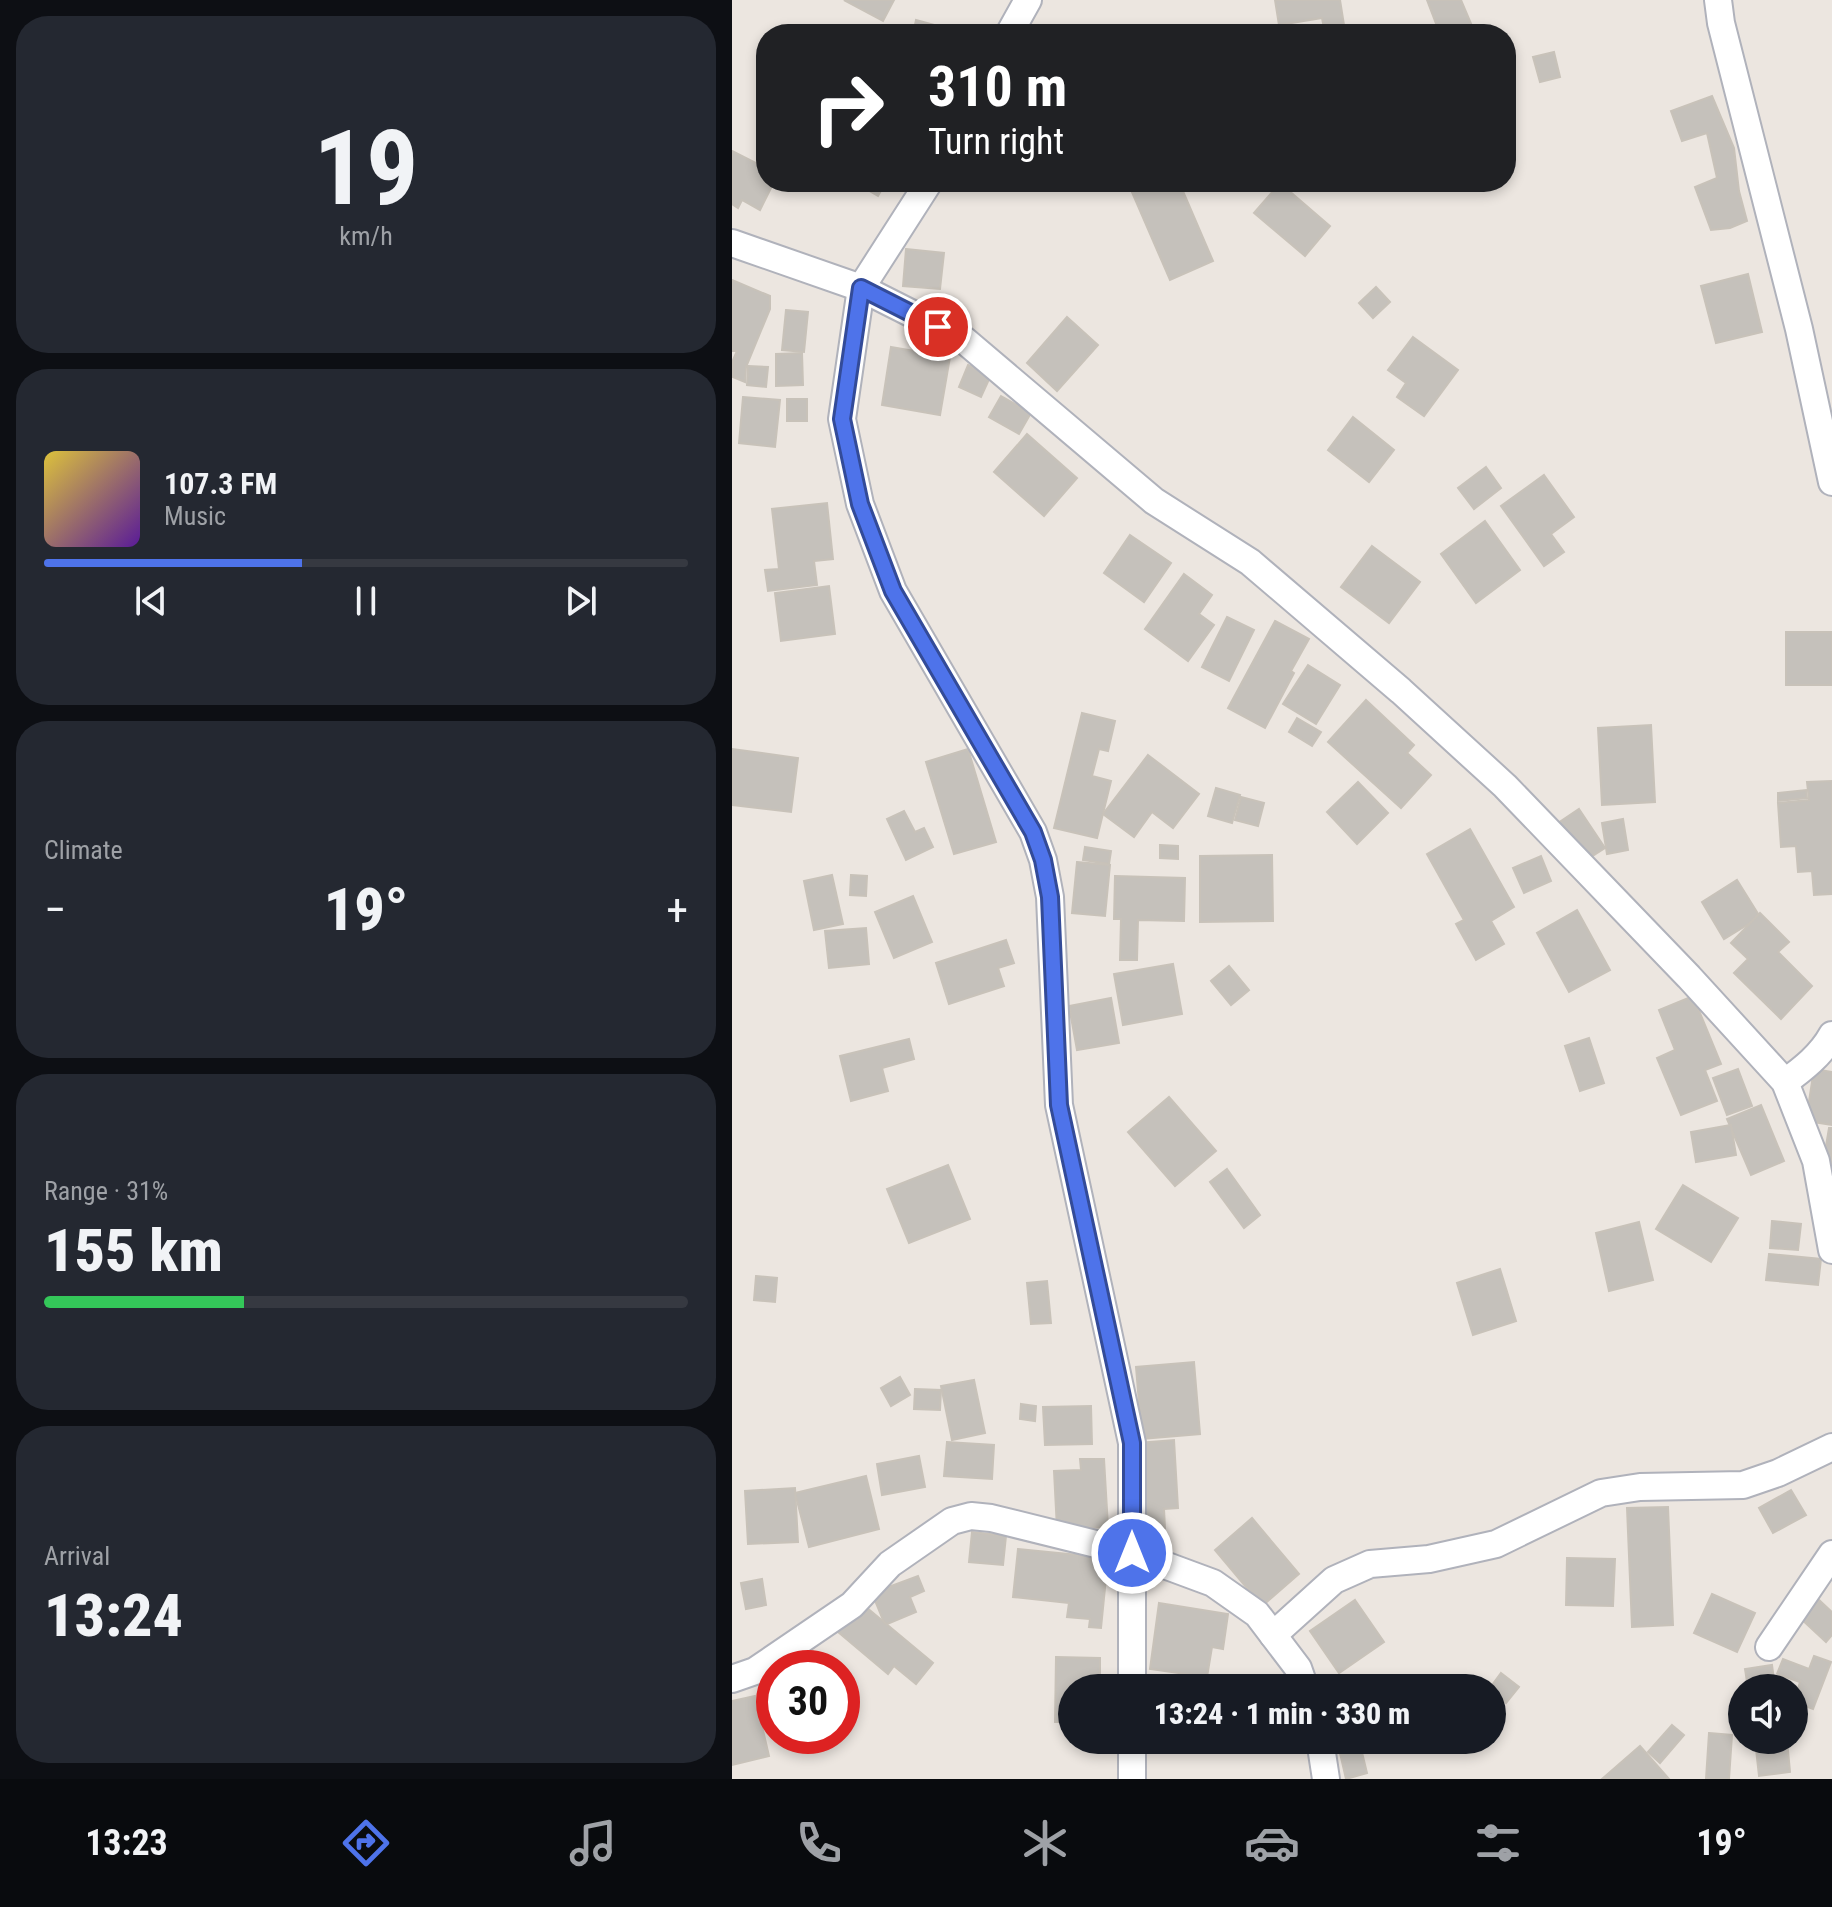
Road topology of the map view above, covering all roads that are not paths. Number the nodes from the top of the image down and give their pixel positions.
1 (1028, 0) edge
2 (1718, 0) edge
3 (1015, 24) edge
4 (923, 192) edge
5 (732, 243) edge
6 (861, 288) junction
7 (1832, 482) edge
8 (1832, 1035) edge
9 (1785, 1082) junction
10 (1832, 1250) edge
11 (1832, 1447) edge
12 (1132, 1553) junction
13 (1832, 1554) edge
14 (1273, 1635) junction
15 (1769, 1647) dead end
16 (1132, 1674) edge
17 (1300, 1674) edge
18 (732, 1679) edge
19 (1132, 1754) edge
20 (1322, 1754) edge
21 (1132, 1779) edge
22 (1326, 1779) edge

1 - 3 street
2 - 7 street
4 - 6 street
5 - 6 street
6 - 9 street
6 - 12 street
8 - 9 street
9 - 10 street
11 - 14 street
12 - 14 street
12 - 16 street
12 - 18 street
13 - 15 street
14 - 17 street
19 - 21 street
20 - 22 street

